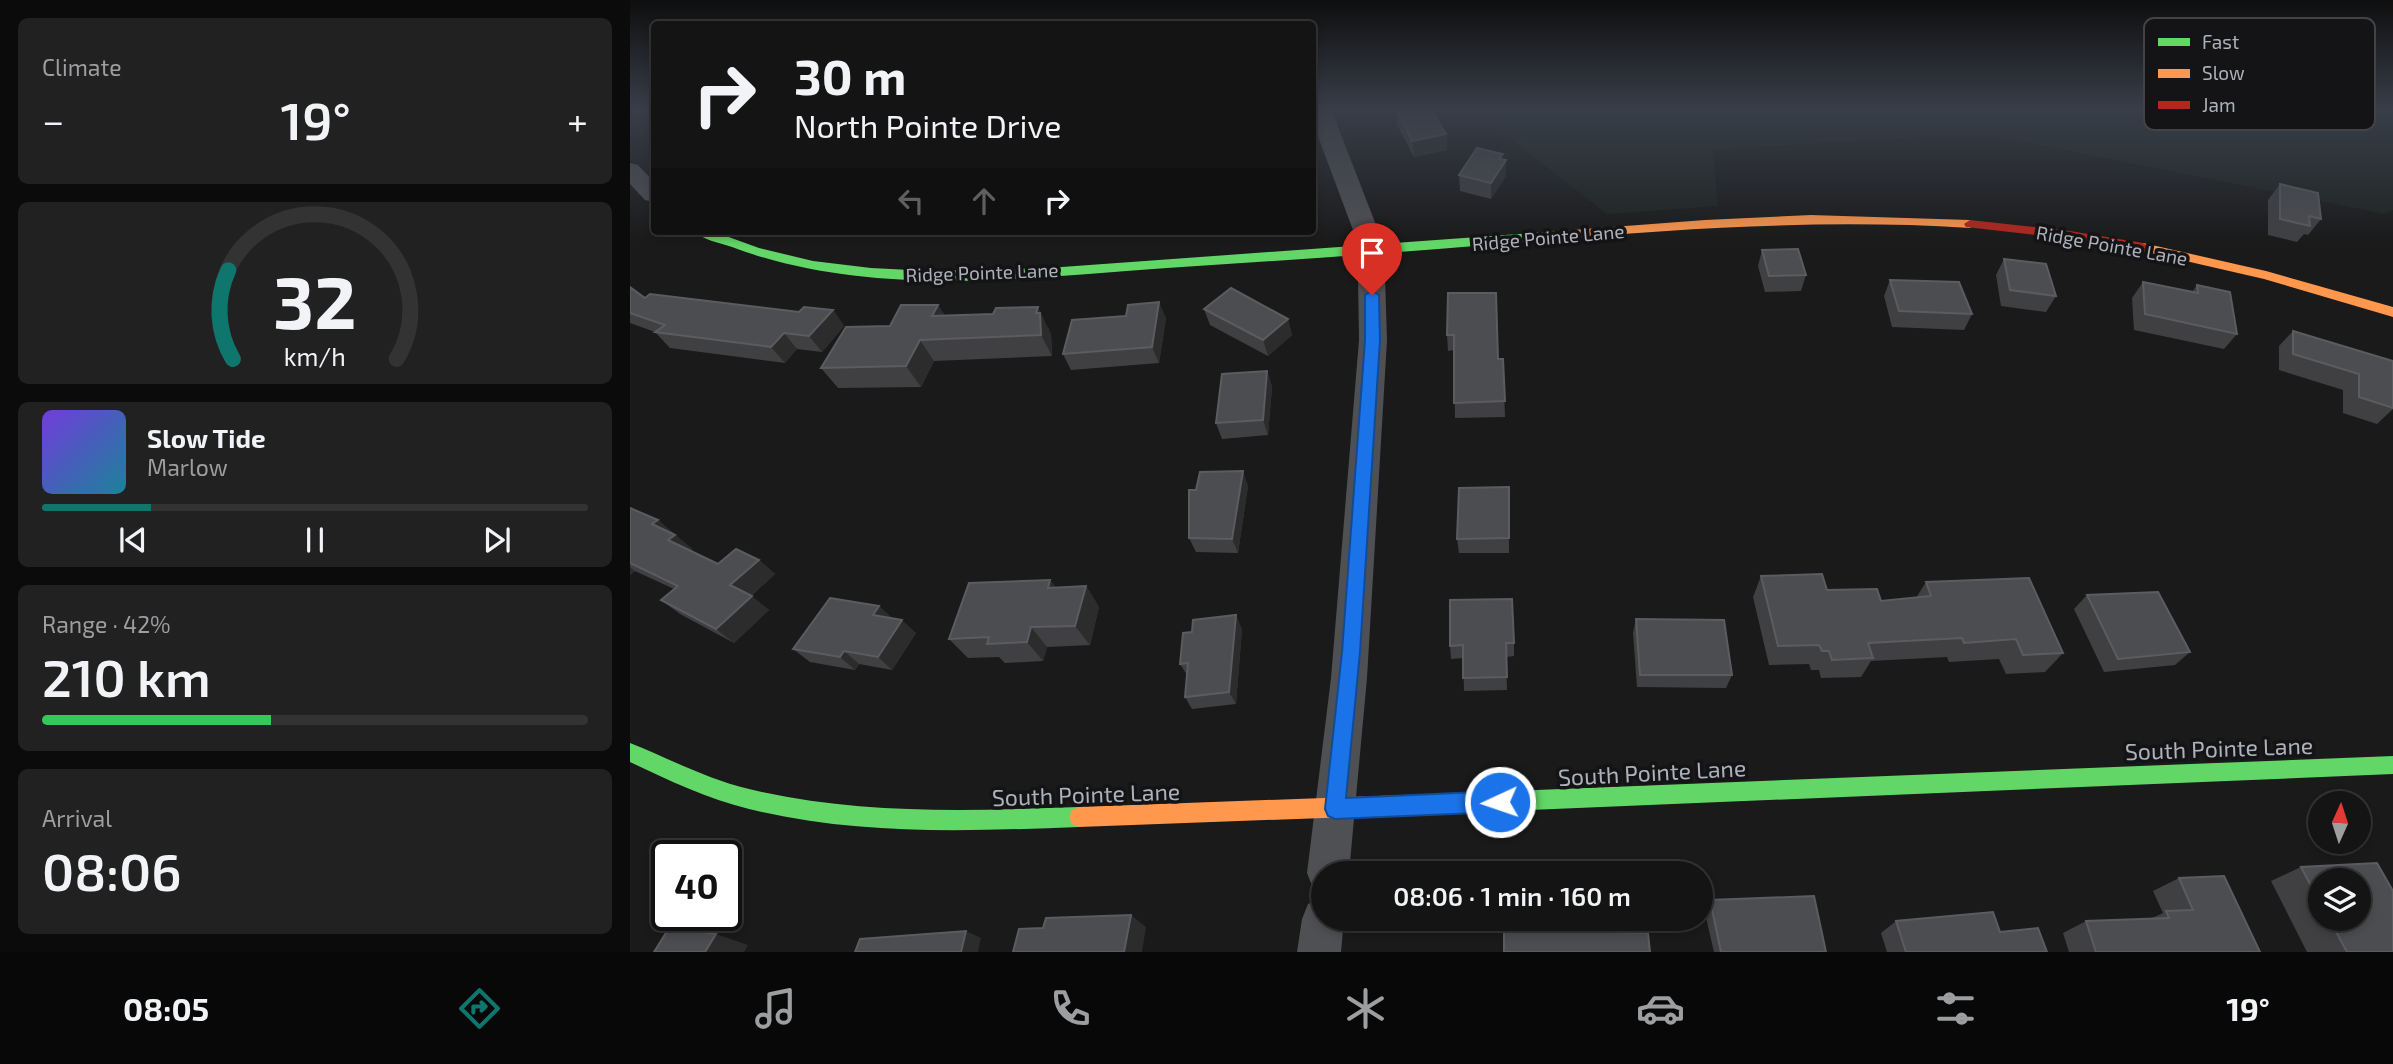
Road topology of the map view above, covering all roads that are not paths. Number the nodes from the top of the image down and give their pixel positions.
1 (1334, 153) edge
2 (630, 170) edge
3 (651, 192) edge
4 (708, 235) edge
5 (1368, 250) junction
6 (2393, 312) edge
7 (630, 752) edge
8 (2393, 765) edge
9 (1335, 809) junction
10 (1329, 861) edge
11 (1322, 931) edge
12 (1320, 952) edge

1 - 5 street
2 - 3 street
4 - 5 street, Ridge Pointe Lane
5 - 6 street, Ridge Pointe Lane
5 - 9 street
7 - 9 street, South Pointe Lane
8 - 9 street, South Pointe Lane
9 - 10 street
11 - 12 street

